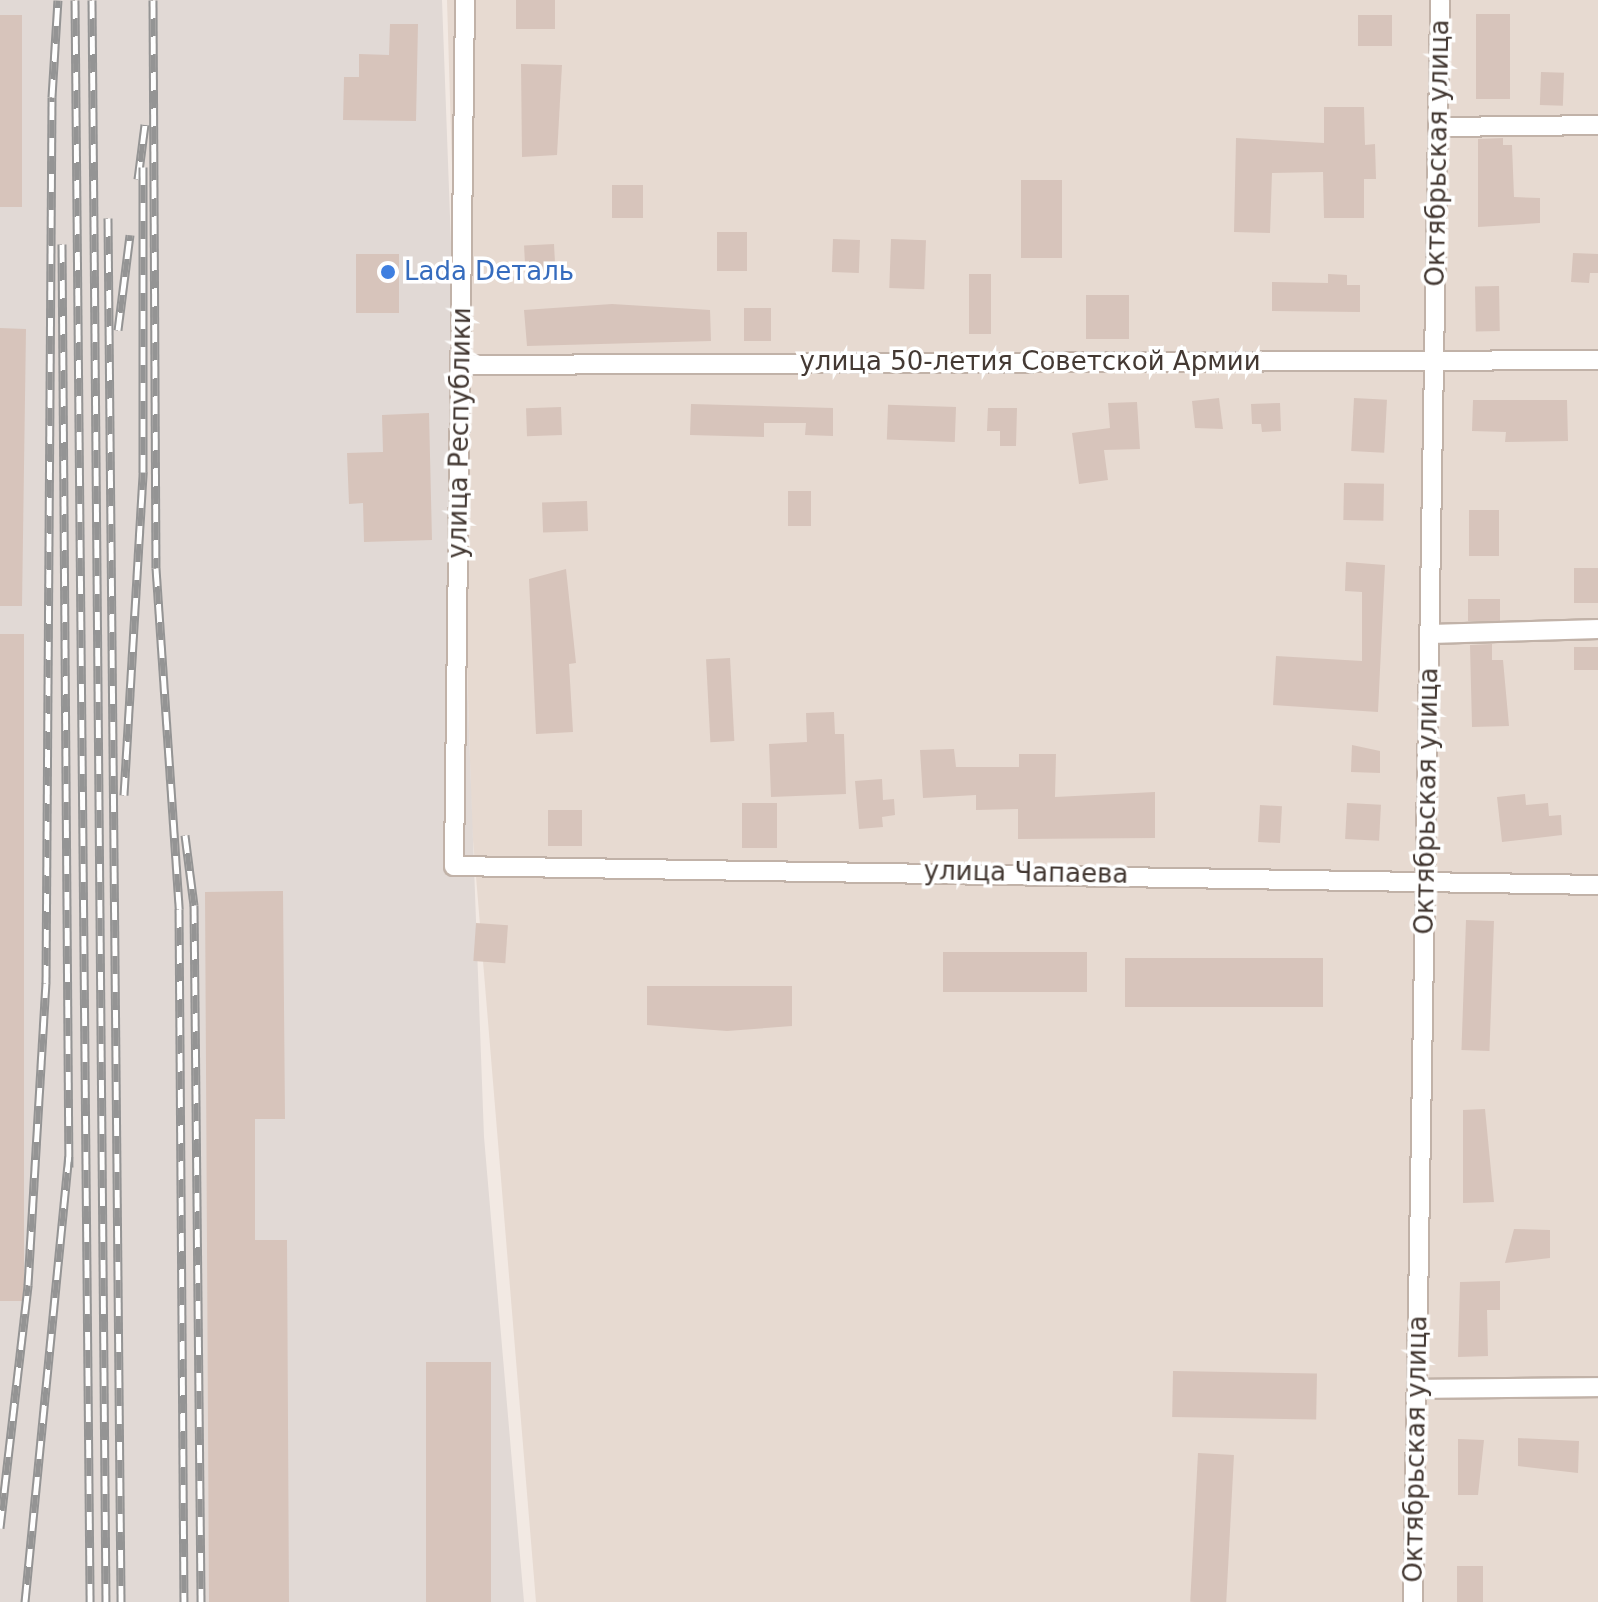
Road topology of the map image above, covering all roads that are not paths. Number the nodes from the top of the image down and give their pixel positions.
1 (465, 0) edge
2 (1440, 0) edge
3 (1598, 125) edge
4 (1440, 127) junction
5 (1435, 360) junction
6 (1598, 360) edge
7 (462, 365) junction
8 (1598, 629) edge
9 (1431, 634) junction
10 (454, 866) joint
11 (1424, 878) junction
12 (1598, 885) edge
13 (1598, 1387) edge
14 (1417, 1389) junction
15 (1413, 1602) edge

1 - 7 street, улица Республики
2 - 4 street, Октябрьская улица
3 - 4 street
4 - 5 street, Октябрьская улица
5 - 6 street, улица 50-летия Советской Армии
5 - 7 street, улица 50-летия Советской Армии
5 - 9 street, Октябрьская улица
7 - 10 street, улица Республики
8 - 9 street
9 - 11 street, Октябрьская улица
10 - 11 street, улица Чапаева
11 - 12 street, улица Чапаева
11 - 14 street, Октябрьская улица
13 - 14 street
14 - 15 street, Октябрьская улица

